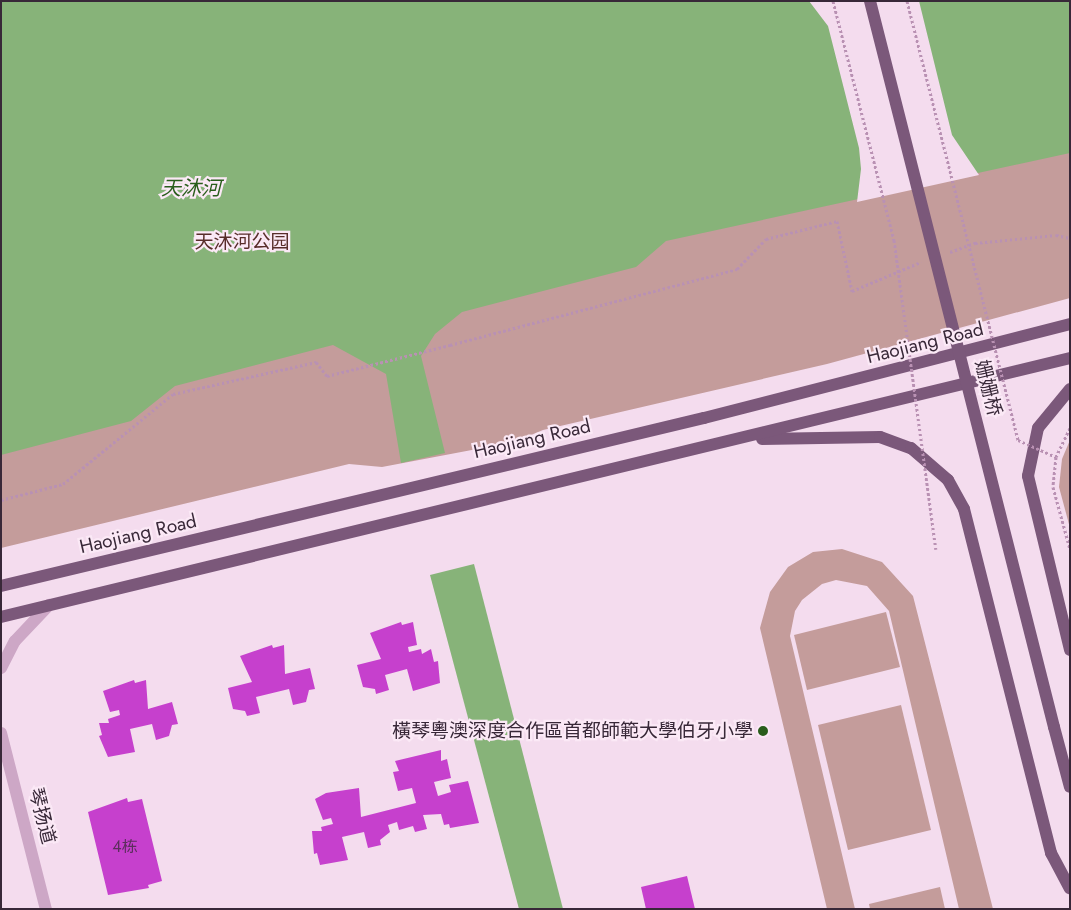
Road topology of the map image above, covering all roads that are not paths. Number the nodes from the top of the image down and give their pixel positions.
1 (870, 1) edge
2 (1070, 324) edge
3 (1070, 358) edge
4 (1070, 389) edge
5 (734, 440) junction
6 (1, 586) edge
7 (49, 605) junction
8 (1, 617) edge
9 (1070, 650) edge
10 (1, 668) edge
11 (1, 733) edge
12 (1070, 787) edge
13 (1070, 888) edge
14 (46, 909) edge

1 - 12 main road, 姗姗桥, bridge
2 - 6 main road, Haojiang Road
3 - 5 main road
4 - 9 main road
5 - 7 main road
5 - 13 main road
7 - 8 main road
7 - 10 street
11 - 14 street, 琴扬道

